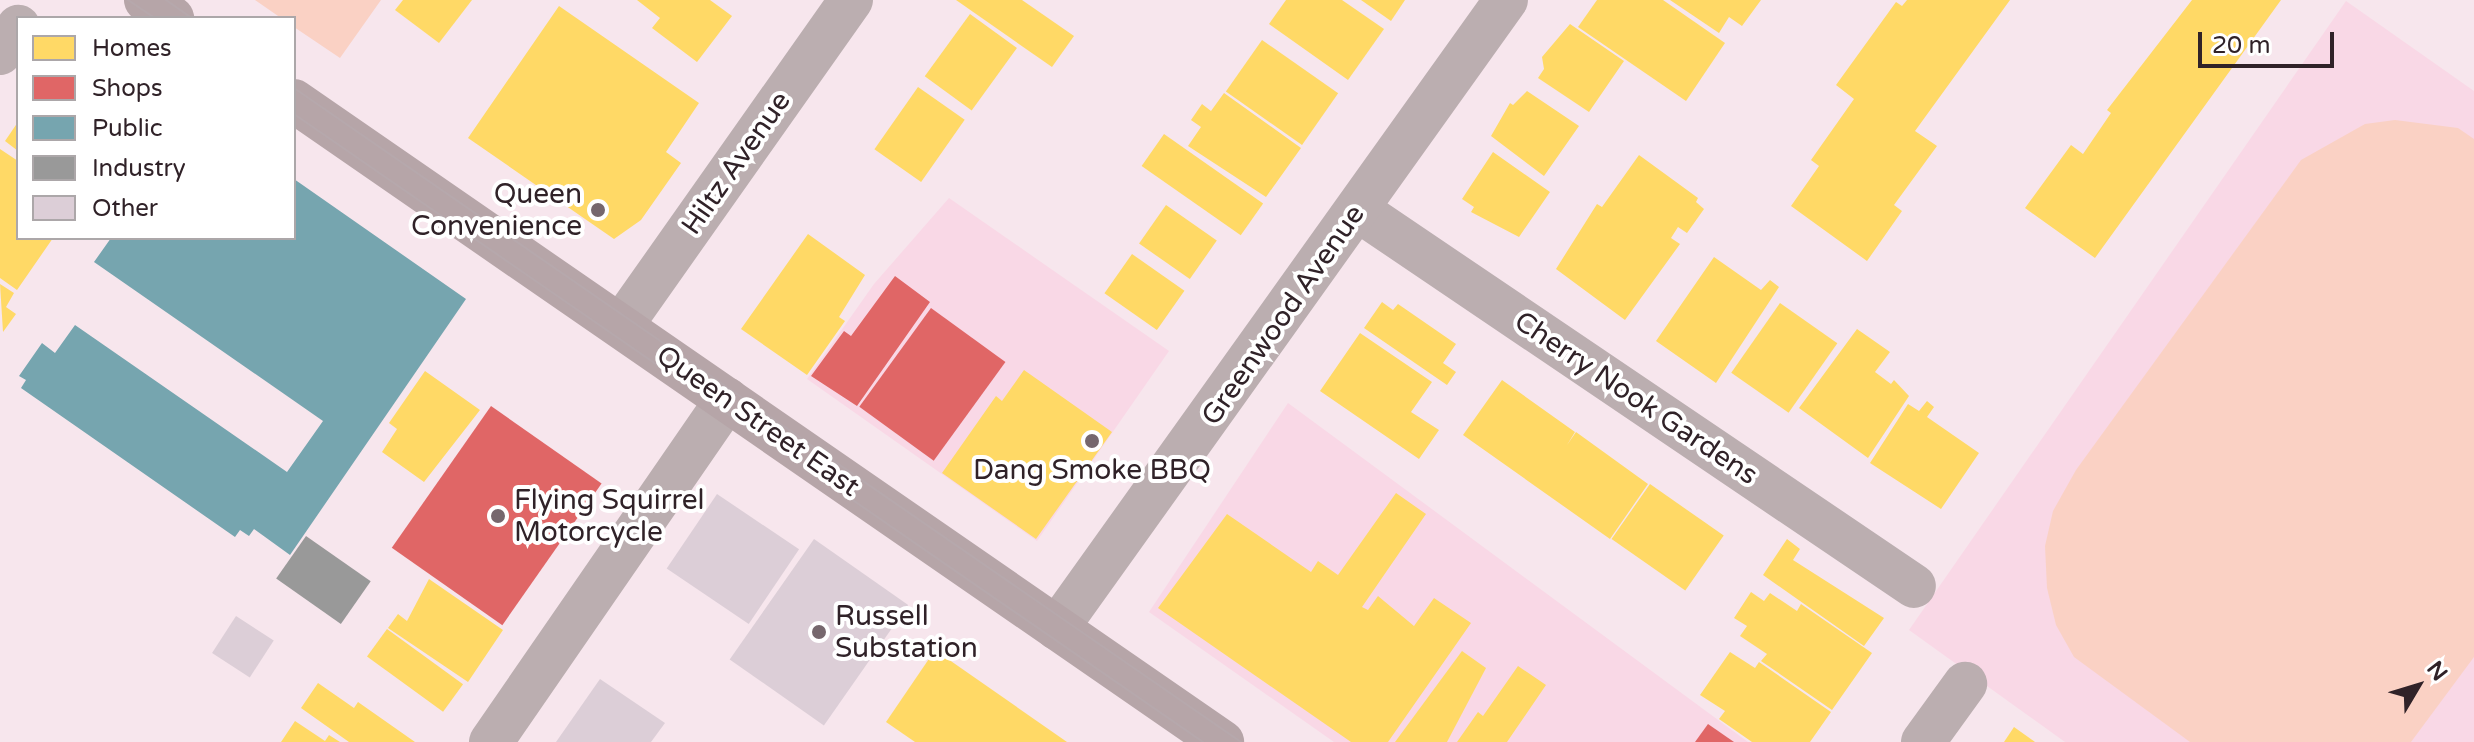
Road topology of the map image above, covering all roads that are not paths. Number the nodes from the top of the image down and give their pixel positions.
1 (146, 0) edge
2 (851, 0) edge
3 (1506, 0) edge
4 (169, 16) edge
5 (16, 30) edge
6 (0, 53) edge
7 (296, 102) edge
8 (1358, 210) junction
9 (621, 326) junction
10 (727, 400) junction
11 (1914, 586) dead end
12 (1057, 628) junction
13 (1965, 684) dead end
14 (491, 742) edge
15 (1222, 742) edge
16 (1923, 742) edge

1 - 4 main road
2 - 9 street, Hiltz Avenue
3 - 8 street, Greenwood Avenue
5 - 6 street
7 - 9 main road, Queen Street East
8 - 11 street, Cherry Nook Gardens
8 - 12 street, Greenwood Avenue
9 - 10 main road, Queen Street East
10 - 12 main road, Queen Street East
10 - 14 street
12 - 15 main road, Queen Street East
13 - 16 street

